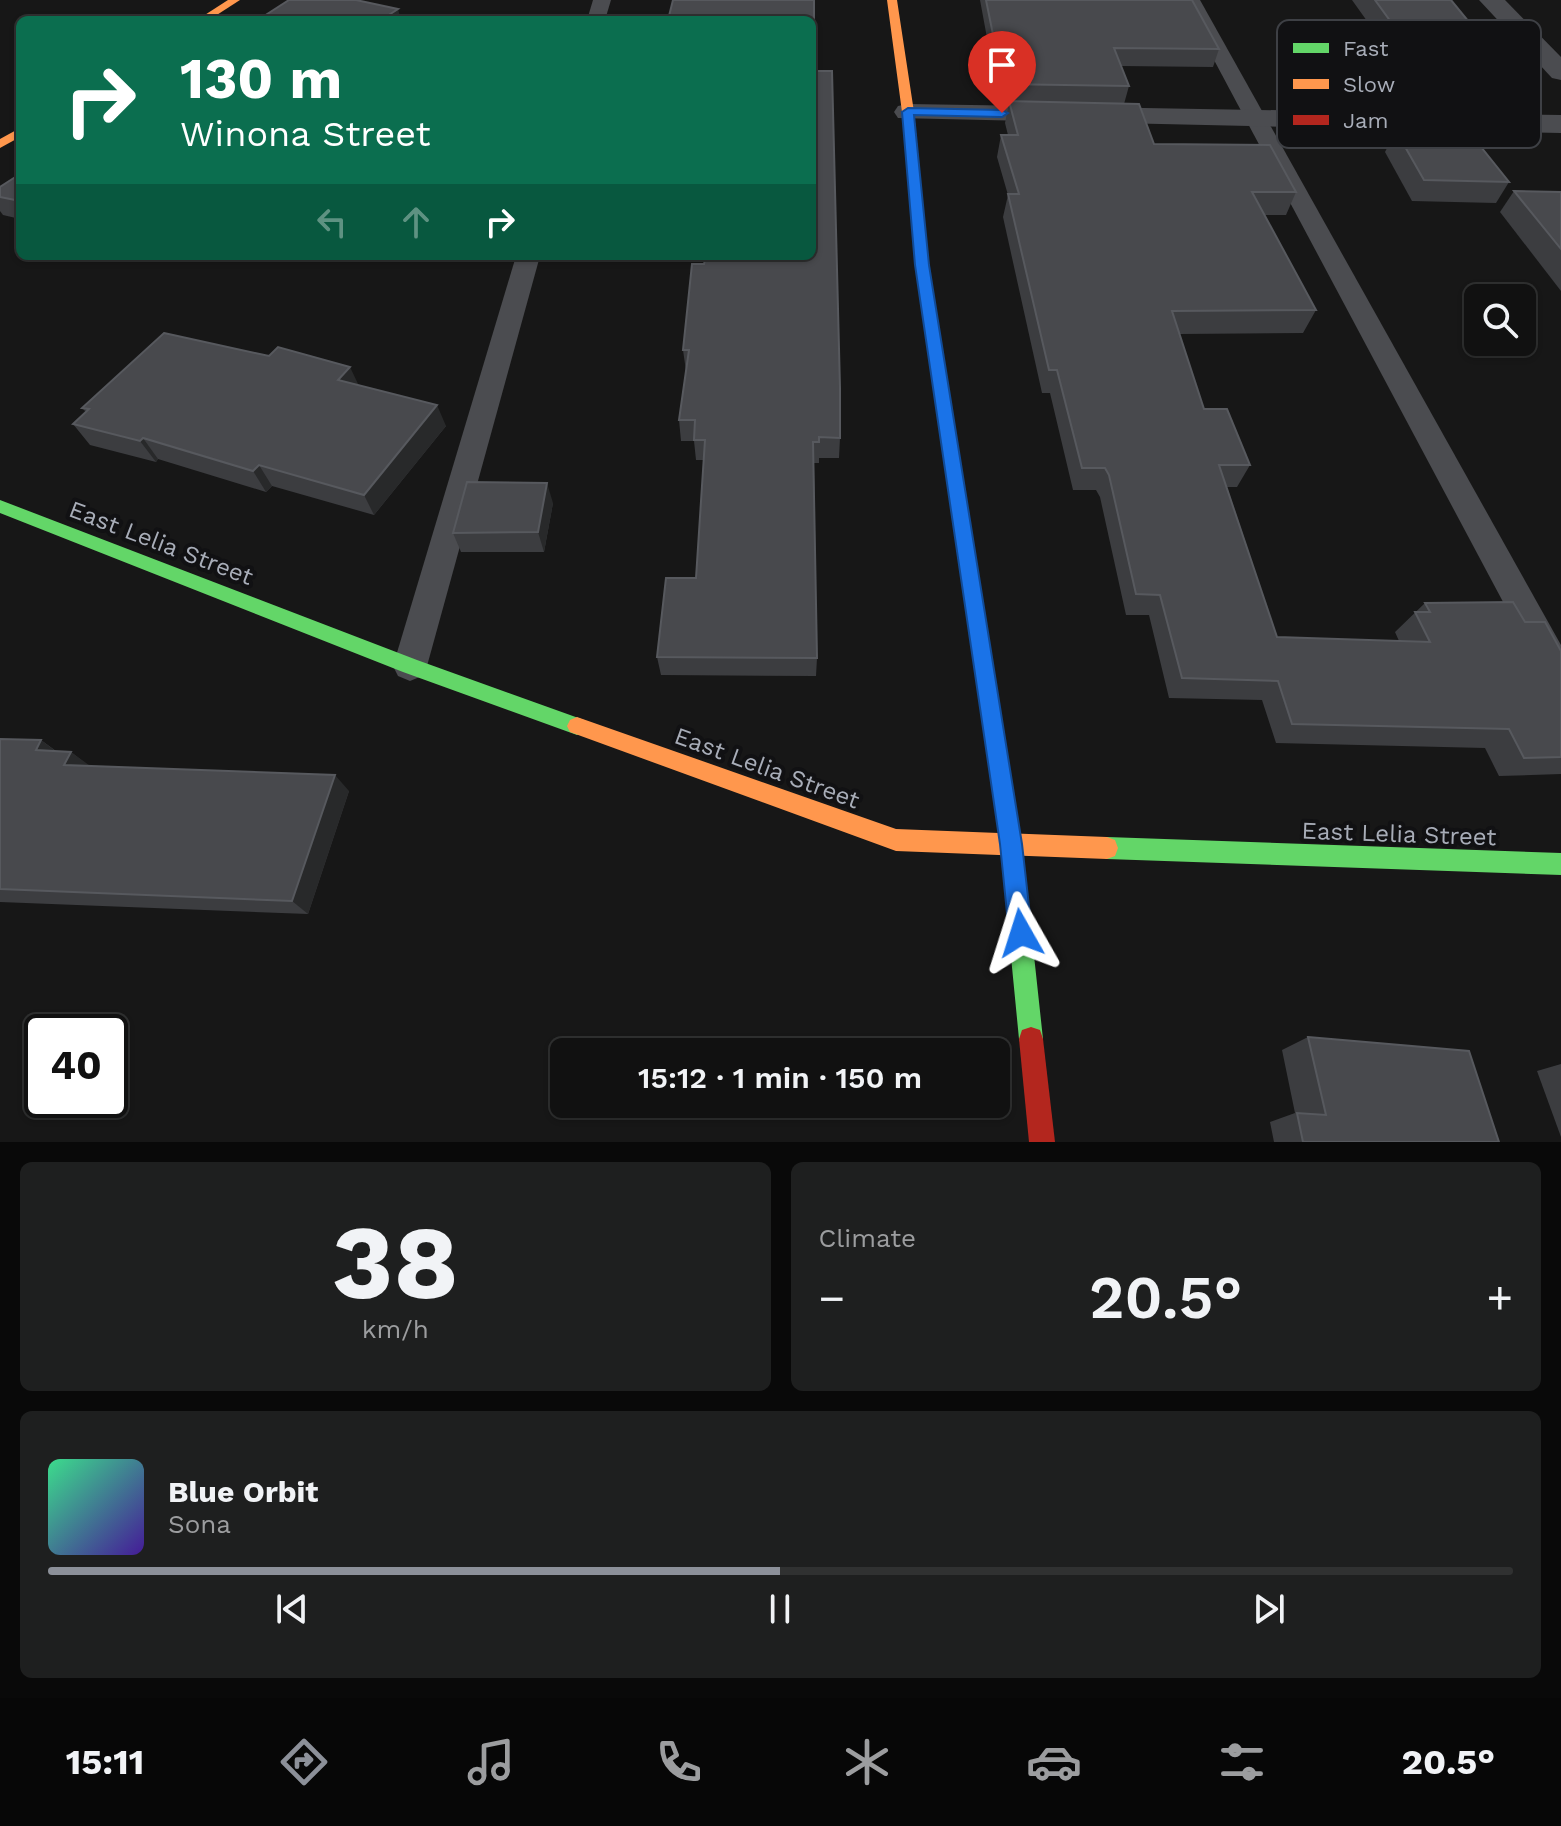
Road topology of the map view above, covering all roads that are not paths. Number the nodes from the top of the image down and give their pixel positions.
1 (235, 0) edge
2 (892, 0) edge
3 (1191, 0) edge
4 (1491, 0) edge
5 (209, 16) edge
6 (1510, 20) edge
7 (1541, 51) edge
8 (1561, 72) edge
9 (908, 112) junction
10 (1253, 118) junction
11 (1277, 118) edge
12 (1541, 124) edge
13 (1561, 124) edge
14 (527, 260) edge
15 (0, 506) edge
16 (410, 666) junction
17 (1561, 677) edge
18 (1011, 844) junction
19 (1561, 864) edge
20 (1042, 1142) edge

1 - 5 street
2 - 9 street
3 - 10 lane
4 - 6 street
7 - 8 street
9 - 10 street
9 - 18 street
10 - 11 street
10 - 17 lane
12 - 13 street
14 - 16 lane
15 - 16 street, East Lelia Street
16 - 18 street, East Lelia Street
18 - 19 street, East Lelia Street
18 - 20 street

